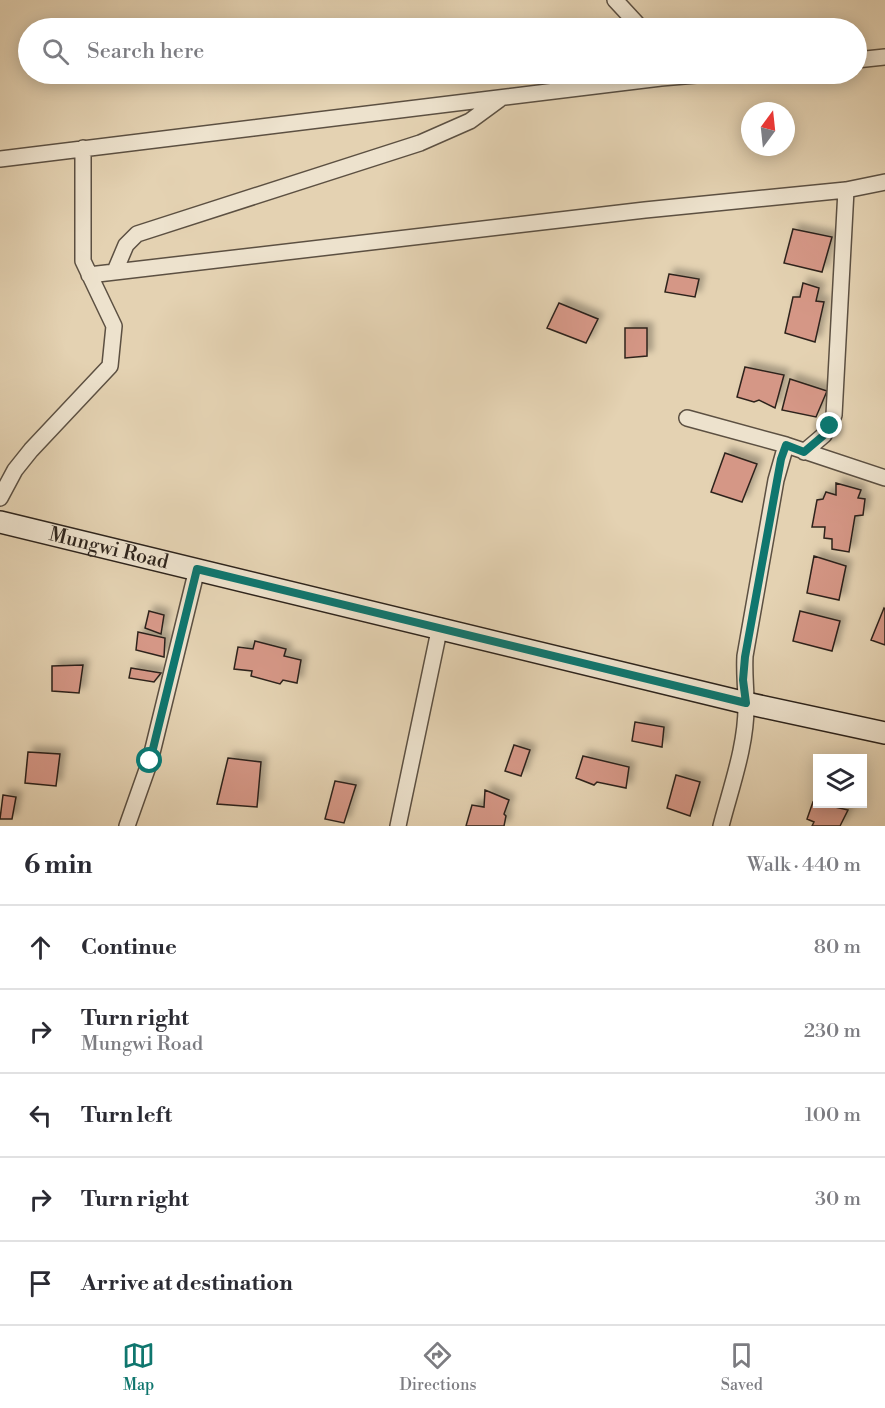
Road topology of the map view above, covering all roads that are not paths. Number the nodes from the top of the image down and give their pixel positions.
1 (615, 0) edge
2 (632, 18) edge
3 (885, 57) edge
4 (867, 59) edge
5 (605, 84) edge
6 (501, 99) junction
7 (83, 148) junction
8 (0, 159) edge
9 (885, 182) edge
10 (846, 190) junction
11 (115, 271) junction
12 (89, 275) junction
13 (687, 418) dead end
14 (786, 445) junction
15 (804, 452) junction
16 (885, 478) edge
17 (0, 498) edge
18 (0, 522) edge
19 (197, 569) junction
20 (440, 626) junction
21 (746, 703) junction
22 (885, 734) edge
23 (127, 826) edge
24 (398, 826) edge
25 (721, 826) edge

1 - 2 street
3 - 4 street
5 - 6 street
6 - 7 street
6 - 11 street
7 - 8 street
7 - 12 street
9 - 10 street
10 - 11 street
10 - 15 street
11 - 12 street
12 - 17 street
13 - 14 street
14 - 15 street
14 - 21 street
15 - 16 street
18 - 19 main road, Mungwi Road
19 - 20 main road, Mungwi Road
19 - 23 street
20 - 21 main road, Mungwi Road
20 - 24 street
21 - 22 main road, Mungwi Road
21 - 25 street

